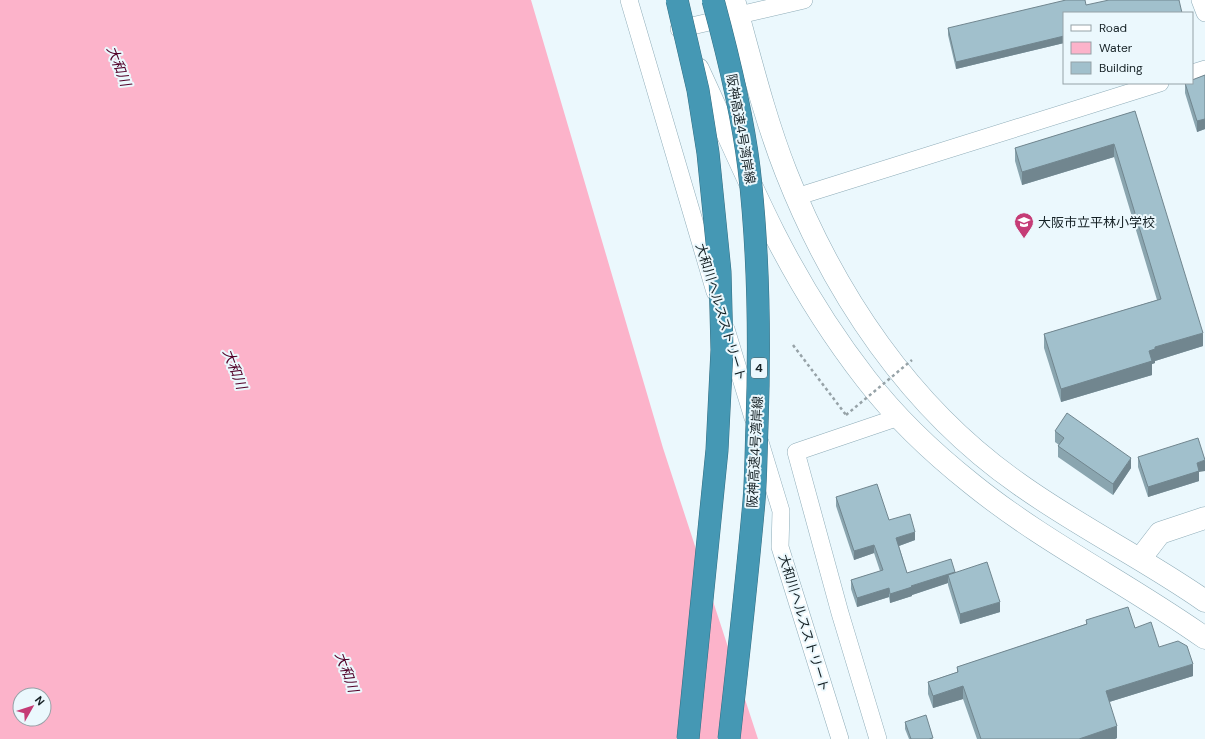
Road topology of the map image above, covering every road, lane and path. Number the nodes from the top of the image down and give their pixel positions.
1 (629, 0) edge
2 (667, 0) edge
3 (677, 0) edge
4 (713, 0) edge
5 (804, 0) edge
6 (1200, 0) edge
7 (736, 7) edge
8 (1205, 13) edge
9 (680, 29) junction
10 (1205, 69) edge
11 (1193, 73) edge
12 (1157, 84) edge
13 (796, 197) junction
14 (793, 345) dead end
15 (912, 360) dead end
16 (899, 417) junction
17 (1205, 518) edge
18 (1140, 559) junction
19 (1205, 601) edge
20 (1205, 638) edge
21 (688, 739) edge
22 (729, 739) edge
23 (840, 739) edge
24 (878, 739) edge

1 - 23 street, 大和川ヘルスストリート
2 - 9 street
3 - 21 highway, bridge
4 - 22 highway, 阪神高速4号湾岸線 / 4, bridge
5 - 7 street
6 - 8 street
7 - 9 street
7 - 13 street
9 - 16 street
10 - 11 street
12 - 13 street
13 - 18 street
14 - 15 path, bridge
16 - 20 street
16 - 24 street
17 - 18 street
18 - 19 street

